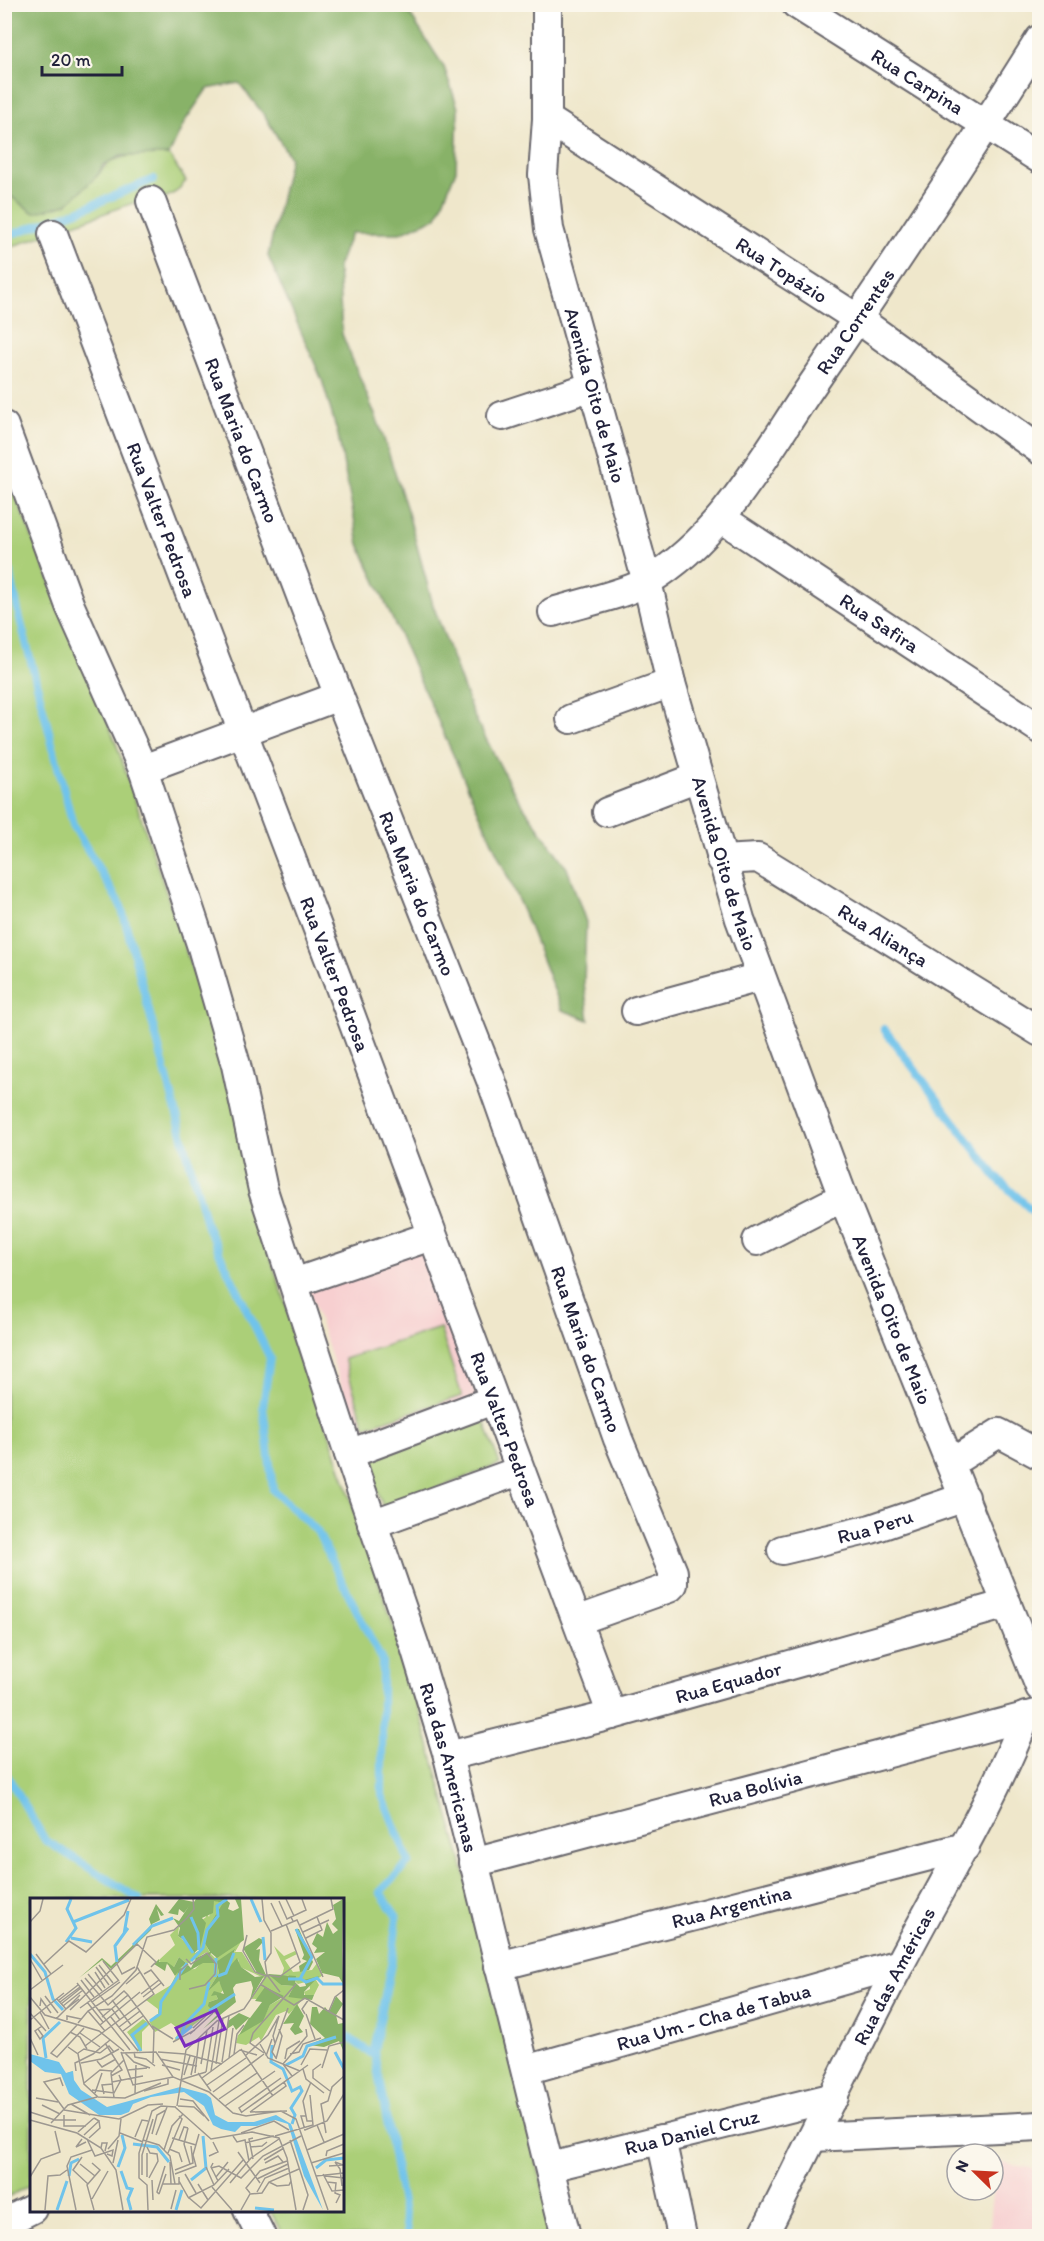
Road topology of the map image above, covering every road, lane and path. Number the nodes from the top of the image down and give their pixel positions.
1 (547, 4) edge
2 (796, 4) edge
3 (1040, 39) edge
4 (547, 119) junction
5 (986, 126) junction
6 (1040, 159) edge
7 (151, 201) dead end
8 (53, 234) dead end
9 (858, 319) junction
10 (593, 386) junction
11 (502, 416) dead end
12 (4, 426) edge
13 (1040, 450) edge
14 (721, 518) junction
15 (647, 582) junction
16 (553, 612) dead end
17 (671, 683) junction
18 (339, 696) junction
19 (571, 719) dead end
20 (1040, 729) edge
21 (242, 730) junction
22 (143, 769) junction
23 (698, 777) junction
24 (607, 812) dead end
25 (721, 860) junction
26 (760, 977) junction
27 (636, 1011) dead end
28 (1040, 1032) edge
29 (843, 1197) junction
30 (431, 1236) junction
31 (757, 1241) dead end
32 (294, 1283) junction
33 (493, 1400) junction
34 (349, 1454) junction
35 (1040, 1455) edge
36 (951, 1463) junction
37 (519, 1471) junction
38 (965, 1497) junction
39 (372, 1524) junction
40 (782, 1550) dead end
41 (1007, 1604) junction
42 (579, 1620) junction
43 (1040, 1687) edge
44 (1033, 1714) edge
45 (612, 1715) junction
46 (448, 1756) junction
47 (965, 1847) junction
48 (473, 1863) junction
49 (900, 1964) junction
50 (499, 1966) junction
51 (526, 2070) junction
52 (834, 2097) junction
53 (1040, 2126) edge
54 (813, 2137) junction
55 (661, 2139) junction
56 (550, 2167) junction
57 (30, 2210) edge
58 (248, 2211) edge
59 (4, 2223) edge
60 (261, 2236) edge
61 (566, 2236) edge
62 (682, 2236) edge
63 (763, 2236) edge

1 - 4 street, Avenida Oito de Maio
2 - 5 street, Rua Carpina
3 - 5 street, Rua Correntes
4 - 9 street, Rua Topázio
4 - 10 street, Avenida Oito de Maio
5 - 6 street, Rua Carpina
5 - 9 street, Rua Correntes
7 - 18 street, Rua Maria do Carmo
8 - 21 street, Rua Valter Pedrosa
9 - 13 street, Rua Topázio
9 - 14 street, Rua Correntes
10 - 11 street
10 - 15 street, Avenida Oito de Maio
12 - 22 street, Rua das Americanas
14 - 15 street, Rua Correntes
14 - 20 street, Rua Safira
15 - 16 street
15 - 17 street, Avenida Oito de Maio
17 - 19 street
17 - 23 street, Avenida Oito de Maio
18 - 21 street
18 - 42 street, Rua Maria do Carmo
21 - 22 street
21 - 30 street, Rua Valter Pedrosa
22 - 32 street, Rua das Americanas
23 - 24 street
23 - 25 street, Avenida Oito de Maio
25 - 26 street, Avenida Oito de Maio
25 - 28 street, Rua Aliança
26 - 27 street
26 - 29 street, Avenida Oito de Maio
29 - 31 street
29 - 36 street, Avenida Oito de Maio
30 - 32 street
30 - 33 street, Rua Valter Pedrosa
32 - 34 street, Rua das Americanas
33 - 34 street
33 - 37 street, Rua Valter Pedrosa
34 - 39 street, Rua das Americanas
35 - 36 street
36 - 38 street, Avenida Oito de Maio
37 - 39 street
37 - 42 street, Rua Valter Pedrosa
38 - 40 street, Rua Peru
38 - 41 street, Avenida Oito de Maio
39 - 46 street, Rua das Americanas
41 - 43 street, Avenida Oito de Maio
41 - 45 street, Rua Equador
42 - 45 street, Rua Valter Pedrosa
44 - 47 street, Rua das Américas
44 - 48 street, Rua Bolívia
45 - 46 street, Rua Equador
46 - 48 street, Rua das Americanas
47 - 49 street, Rua das Américas
47 - 50 street, Rua Argentina
48 - 50 street, Rua das Americanas
49 - 51 street, Rua Um - Cha de Tabua
49 - 52 street, Rua das Américas
50 - 51 street, Rua das Americanas
51 - 56 street, Rua das Americanas
52 - 54 street, Rua das Américas
52 - 55 street, Rua Daniel Cruz
53 - 54 street
54 - 63 street, Rua das Américas
55 - 56 street, Rua Daniel Cruz
55 - 62 street
56 - 61 street, Rua das Americanas
57 - 59 street
58 - 60 street

